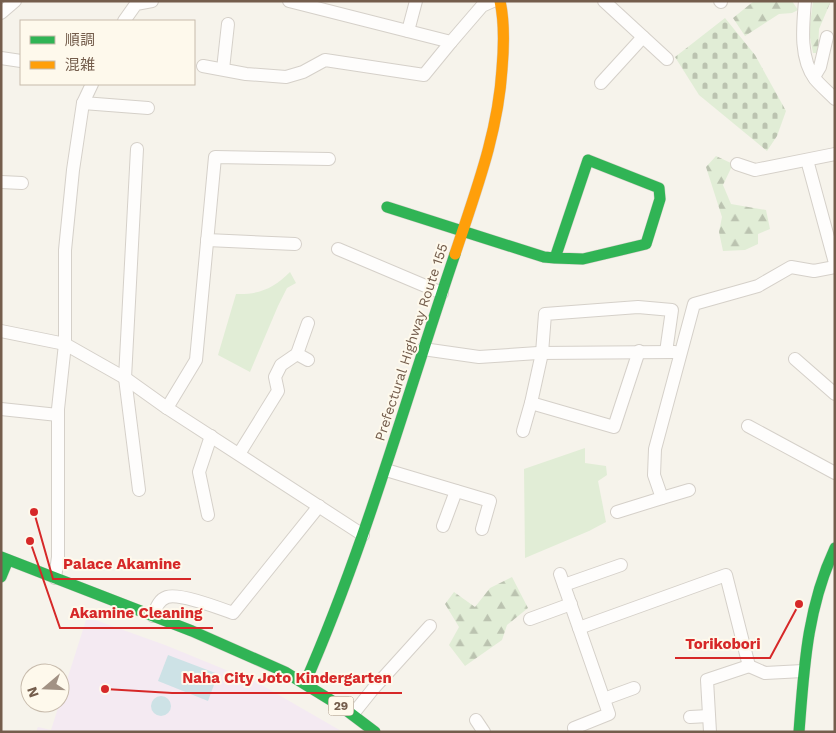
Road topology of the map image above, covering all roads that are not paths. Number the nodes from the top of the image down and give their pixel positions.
1 (15, 1) edge
2 (152, 1) edge
3 (289, 1) edge
4 (416, 1) edge
5 (493, 1) edge
6 (500, 1) edge
7 (604, 1) edge
8 (805, 1) edge
9 (339, 7) edge
10 (1, 13) edge
11 (125, 20) edge
12 (228, 24) dead end
13 (408, 31) junction
14 (643, 37) junction
15 (827, 38) dead end
16 (451, 42) junction
17 (1, 58) edge
18 (667, 59) dead end
19 (20, 60) edge
20 (203, 66) dead end
21 (222, 69) junction
22 (814, 77) junction
23 (601, 83) dead end
24 (92, 85) edge
25 (835, 98) edge
26 (83, 103) junction
27 (148, 108) dead end
28 (137, 149) dead end
29 (835, 154) edge
30 (329, 159) dead end
31 (807, 160) junction
32 (737, 164) dead end
33 (1, 182) edge
34 (22, 183) dead end
35 (387, 207) dead end
36 (829, 220) edge
37 (463, 232) junction
38 (207, 240) junction
39 (295, 244) dead end
40 (338, 249) dead end
41 (555, 258) junction
42 (835, 263) edge
43 (835, 267) edge
44 (442, 293) junction
45 (308, 323) dead end
46 (1, 331) edge
47 (65, 344) junction
48 (423, 350) junction
49 (639, 351) junction
50 (542, 352) junction
51 (666, 352) junction
52 (681, 352) junction
53 (795, 359) dead end
54 (124, 378) junction
55 (835, 394) edge
56 (531, 403) junction
57 (167, 408) junction
58 (1, 409) edge
59 (58, 415) junction
60 (748, 426) dead end
61 (523, 431) dead end
62 (211, 436) junction
63 (239, 454) junction
64 (386, 470) junction
65 (835, 473) edge
66 (139, 490) dead end
67 (690, 490) dead end
68 (456, 491) junction
69 (662, 498) junction
70 (319, 506) junction
71 (617, 512) dead end
72 (208, 515) dead end
73 (443, 526) dead end
74 (482, 529) dead end
75 (363, 535) junction
76 (835, 548) edge
77 (5, 559) edge
78 (621, 565) dead end
79 (1, 577) edge
80 (55, 578) junction
81 (571, 604) junction
82 (153, 616) junction
83 (530, 619) dead end
84 (430, 626) dead end
85 (580, 628) junction
86 (750, 666) junction
87 (803, 672) junction
88 (306, 683) junction
89 (634, 688) dead end
90 (604, 699) junction
91 (353, 714) junction
92 (709, 716) junction
93 (690, 717) dead end
94 (476, 720) dead end
95 (375, 732) edge
96 (484, 732) edge
97 (575, 732) edge
98 (710, 732) edge
99 (799, 732) edge

1 - 10 street
2 - 11 street
3 - 9 street
4 - 13 street
5 - 16 street
6 - 37 main road, Prefectural Highway Route 155
7 - 14 street
8 - 22 street
9 - 13 street
12 - 21 street
13 - 16 street
14 - 18 street
14 - 23 street
15 - 22 street
16 - 21 street
17 - 19 street
20 - 21 street
22 - 25 street
24 - 26 street
26 - 27 street
26 - 47 street
28 - 54 street
29 - 31 street
30 - 38 street
31 - 32 street
31 - 36 street
33 - 34 street
35 - 37 main road
36 - 42 street
37 - 41 main road
37 - 44 main road, Prefectural Highway Route 155
38 - 39 street
38 - 57 street
40 - 44 street
41 - 41 main road
43 - 52 street
44 - 48 main road, Prefectural Highway Route 155
45 - 63 street
46 - 47 street
47 - 54 street
47 - 59 street
48 - 50 street
48 - 64 main road, Prefectural Highway Route 155
49 - 50 street
49 - 51 street
49 - 56 street
50 - 51 street
50 - 56 street
51 - 52 street
52 - 69 street
53 - 55 street
54 - 57 street
54 - 66 street
56 - 61 street
57 - 62 street
58 - 59 street
59 - 80 street
60 - 65 street
62 - 63 street
62 - 72 street
63 - 70 street
64 - 68 street
64 - 75 main road, Prefectural Highway Route 155
67 - 69 street
68 - 73 street
68 - 74 street
69 - 71 street
70 - 75 street
70 - 82 street
75 - 88 main road, Prefectural Highway Route 155
76 - 87 main road
77 - 79 main road
77 - 80 main road, 29
78 - 81 street
80 - 82 main road, 29
81 - 83 street
81 - 85 street
82 - 88 main road, 29
84 - 91 street
85 - 86 street
85 - 90 street
86 - 87 street
86 - 92 street
87 - 99 main road
88 - 91 main road, 29
89 - 90 street
90 - 97 street
91 - 95 main road, 29
92 - 93 street
92 - 98 street
94 - 96 street

